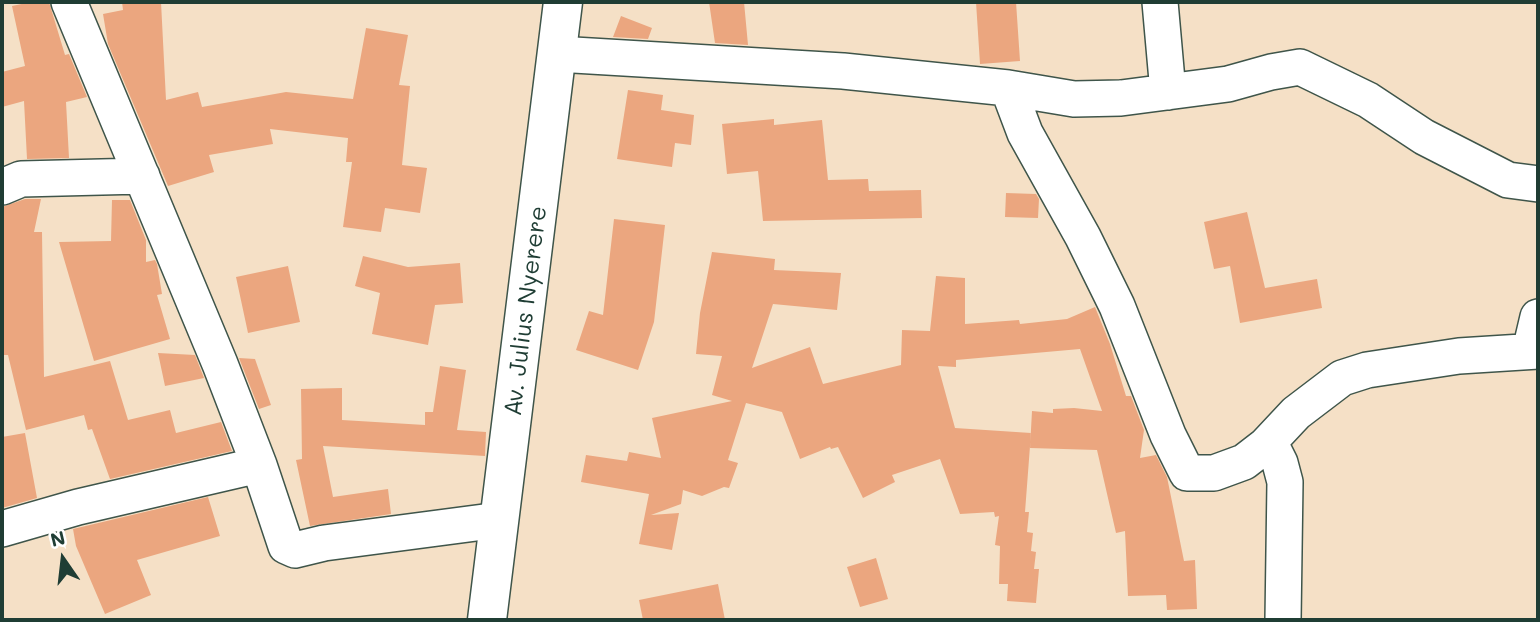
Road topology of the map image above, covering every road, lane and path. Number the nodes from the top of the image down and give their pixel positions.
1 (69, 2) edge
2 (563, 2) edge
3 (1160, 2) edge
4 (556, 54) junction
5 (1008, 88) junction
6 (1168, 92) junction
7 (142, 176) junction
8 (1538, 184) edge
9 (2, 187) edge
10 (1538, 317) edge
11 (1534, 351) edge
12 (1266, 444) junction
13 (259, 465) junction
14 (499, 520) junction
15 (2, 529) edge
16 (488, 620) edge
17 (1283, 620) edge

1 - 7 street
2 - 4 main road, Av. Julius Nyerere
3 - 6 street
4 - 5 street
4 - 14 main road, Av. Julius Nyerere
5 - 6 street
5 - 12 street
6 - 8 street
7 - 9 street
7 - 13 street
10 - 11 street
11 - 12 street
12 - 17 street
13 - 14 street
13 - 15 street
14 - 16 main road, Av. Julius Nyerere

